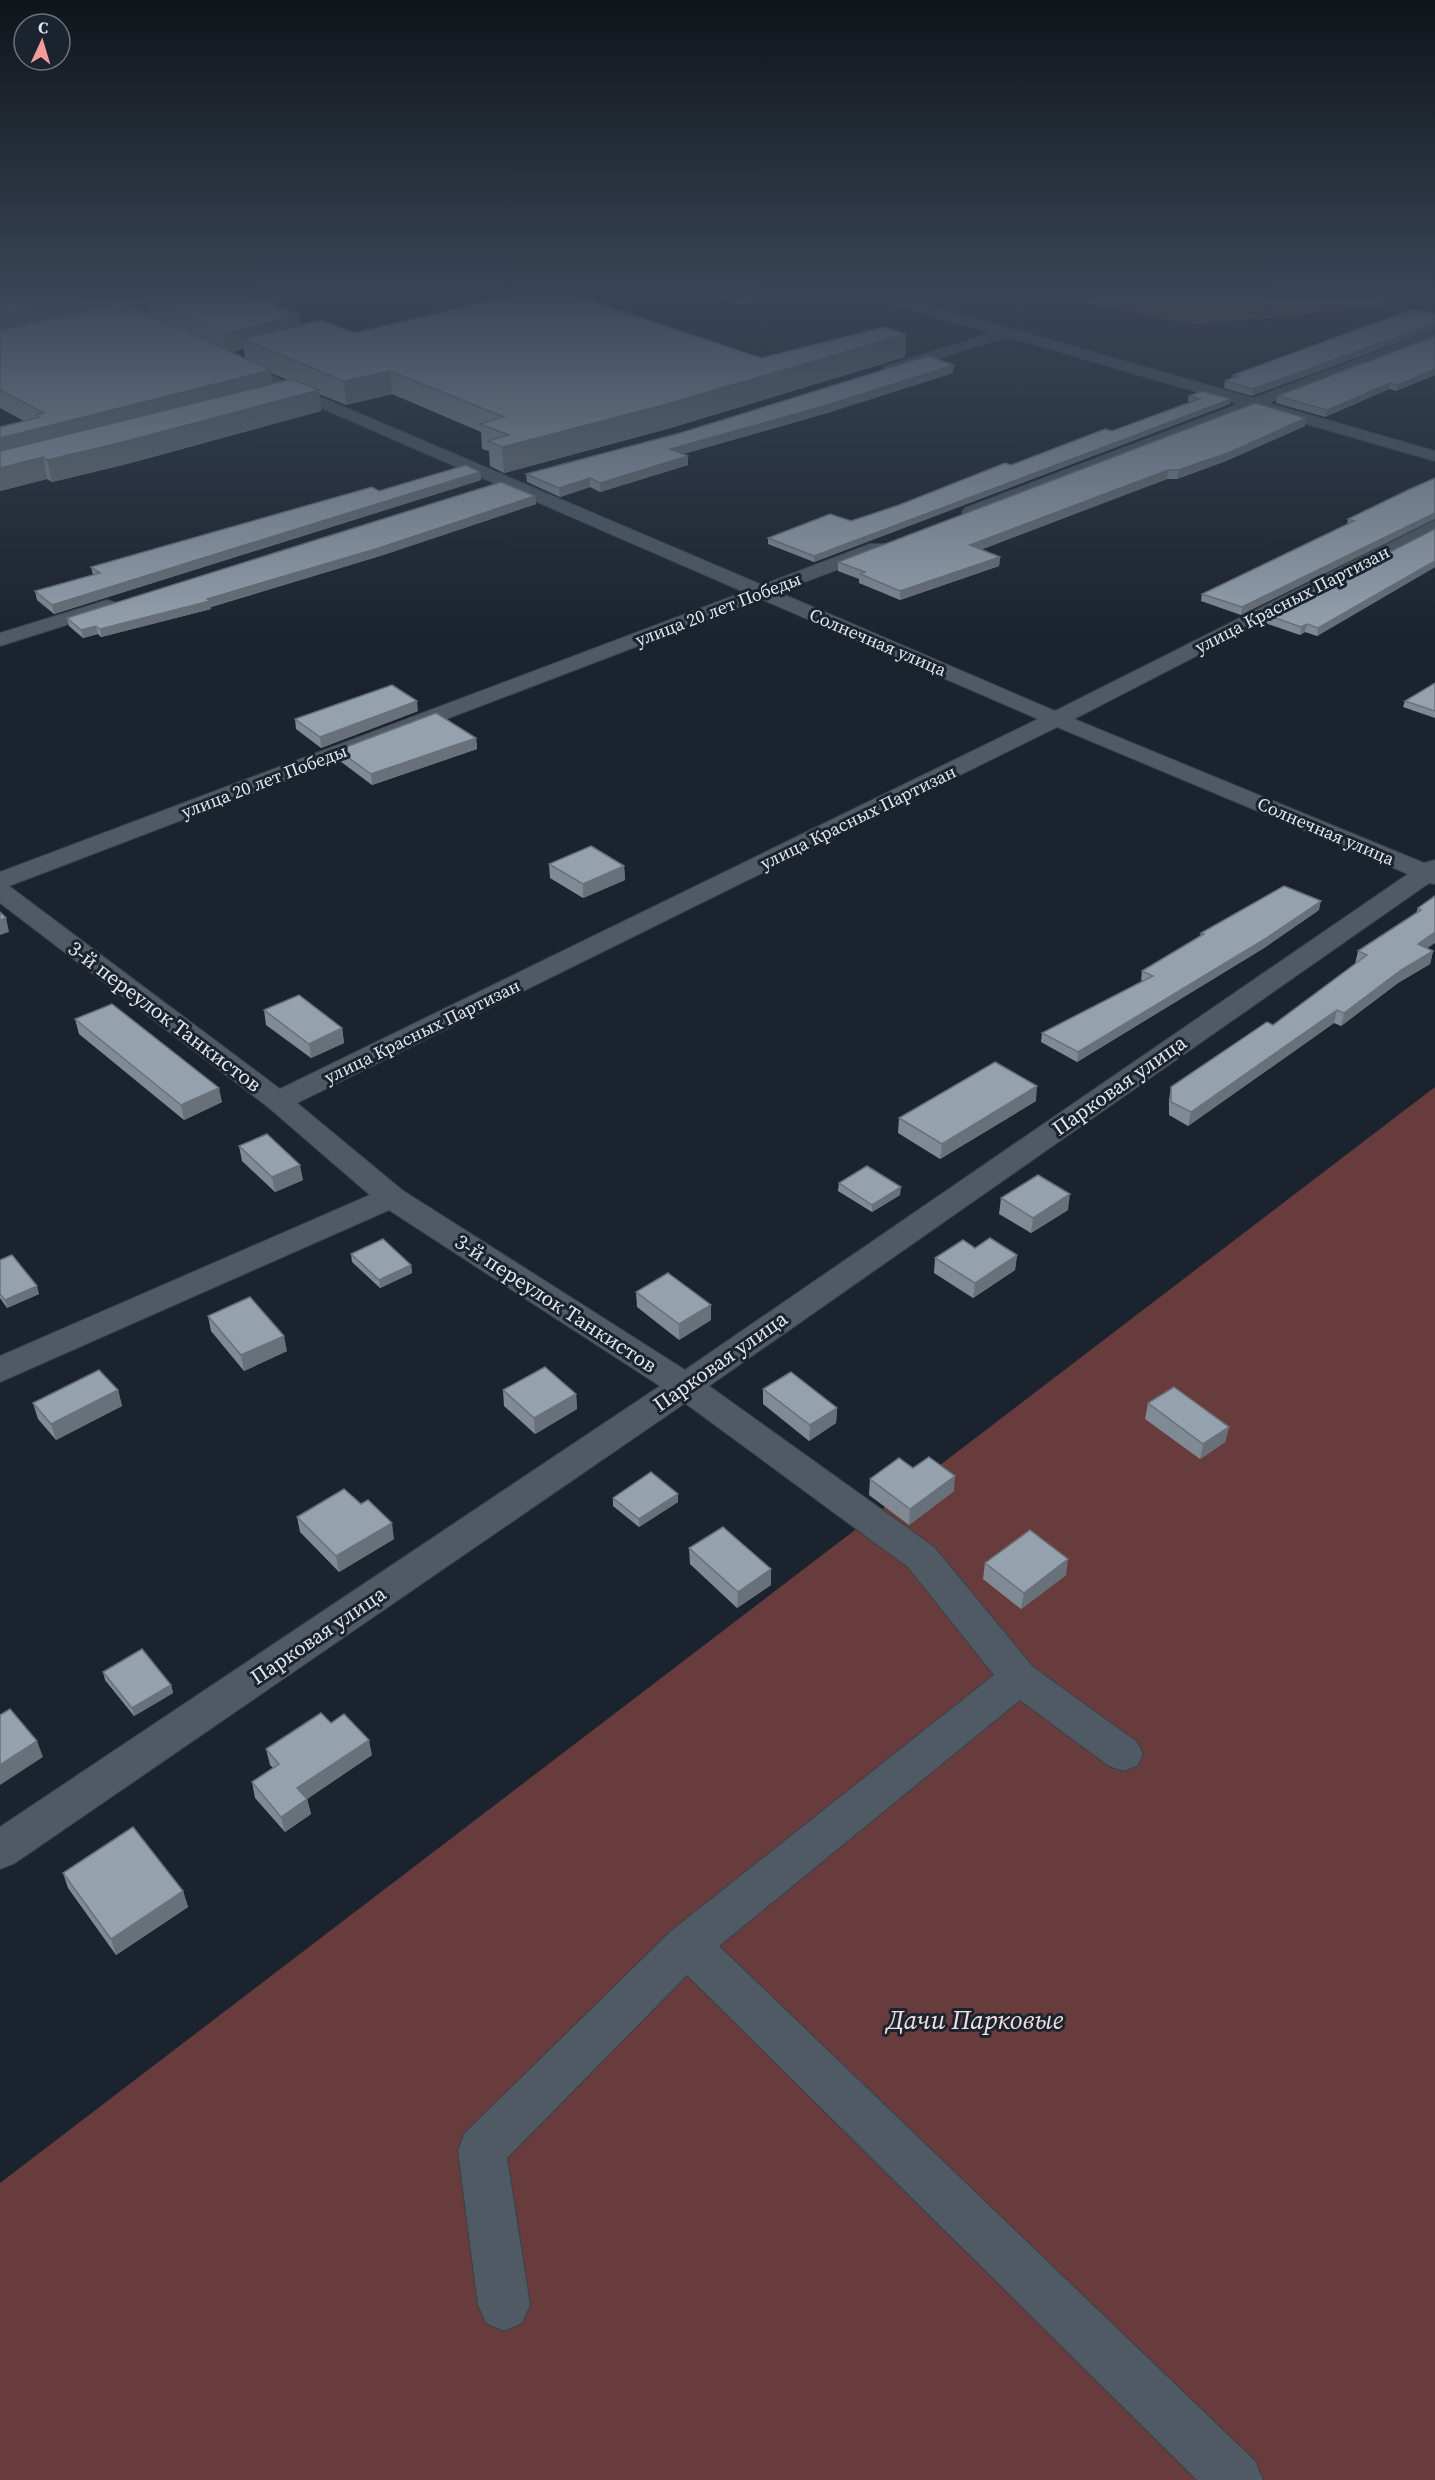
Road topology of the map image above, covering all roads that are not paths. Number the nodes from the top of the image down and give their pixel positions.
1 (332, 406) edge
2 (1247, 406) edge
3 (1263, 406) edge
4 (1435, 456) edge
5 (529, 474) edge
6 (507, 480) junction
7 (473, 491) edge
8 (952, 519) edge
9 (1435, 526) edge
10 (896, 540) edge
11 (762, 592) junction
12 (124, 601) edge
13 (0, 640) edge
14 (1056, 719) junction
15 (1432, 872) edge
16 (0, 881) edge
17 (0, 891) edge
18 (278, 1101) junction
19 (391, 1197) junction
20 (0, 1370) edge
21 (685, 1386) junction
22 (1019, 1678) junction
23 (1123, 1754) dead end
24 (0, 1850) edge
25 (687, 1945) junction
26 (504, 2305) dead end
27 (1236, 2480) edge

1 - 6 street, Солнечная улица
2 - 8 street
3 - 4 street
5 - 6 street
6 - 7 street
6 - 11 street, Солнечная улица
9 - 14 street, улица Красных Партизан
10 - 11 street, улица 20 лет Победы
11 - 14 street, Солнечная улица
11 - 16 street, улица 20 лет Победы
12 - 13 street
14 - 15 street, Солнечная улица
14 - 18 street, улица Красных Партизан
15 - 21 street, Парковая улица
17 - 18 street, 3-й переулок Танкистов
18 - 19 street, 3-й переулок Танкистов
19 - 20 street
19 - 21 street, 3-й переулок Танкистов
21 - 22 street, 3-й переулок Танкистов
21 - 24 street, Парковая улица
22 - 23 street, 3-й переулок Танкистов
22 - 25 street
25 - 26 street
25 - 27 street

